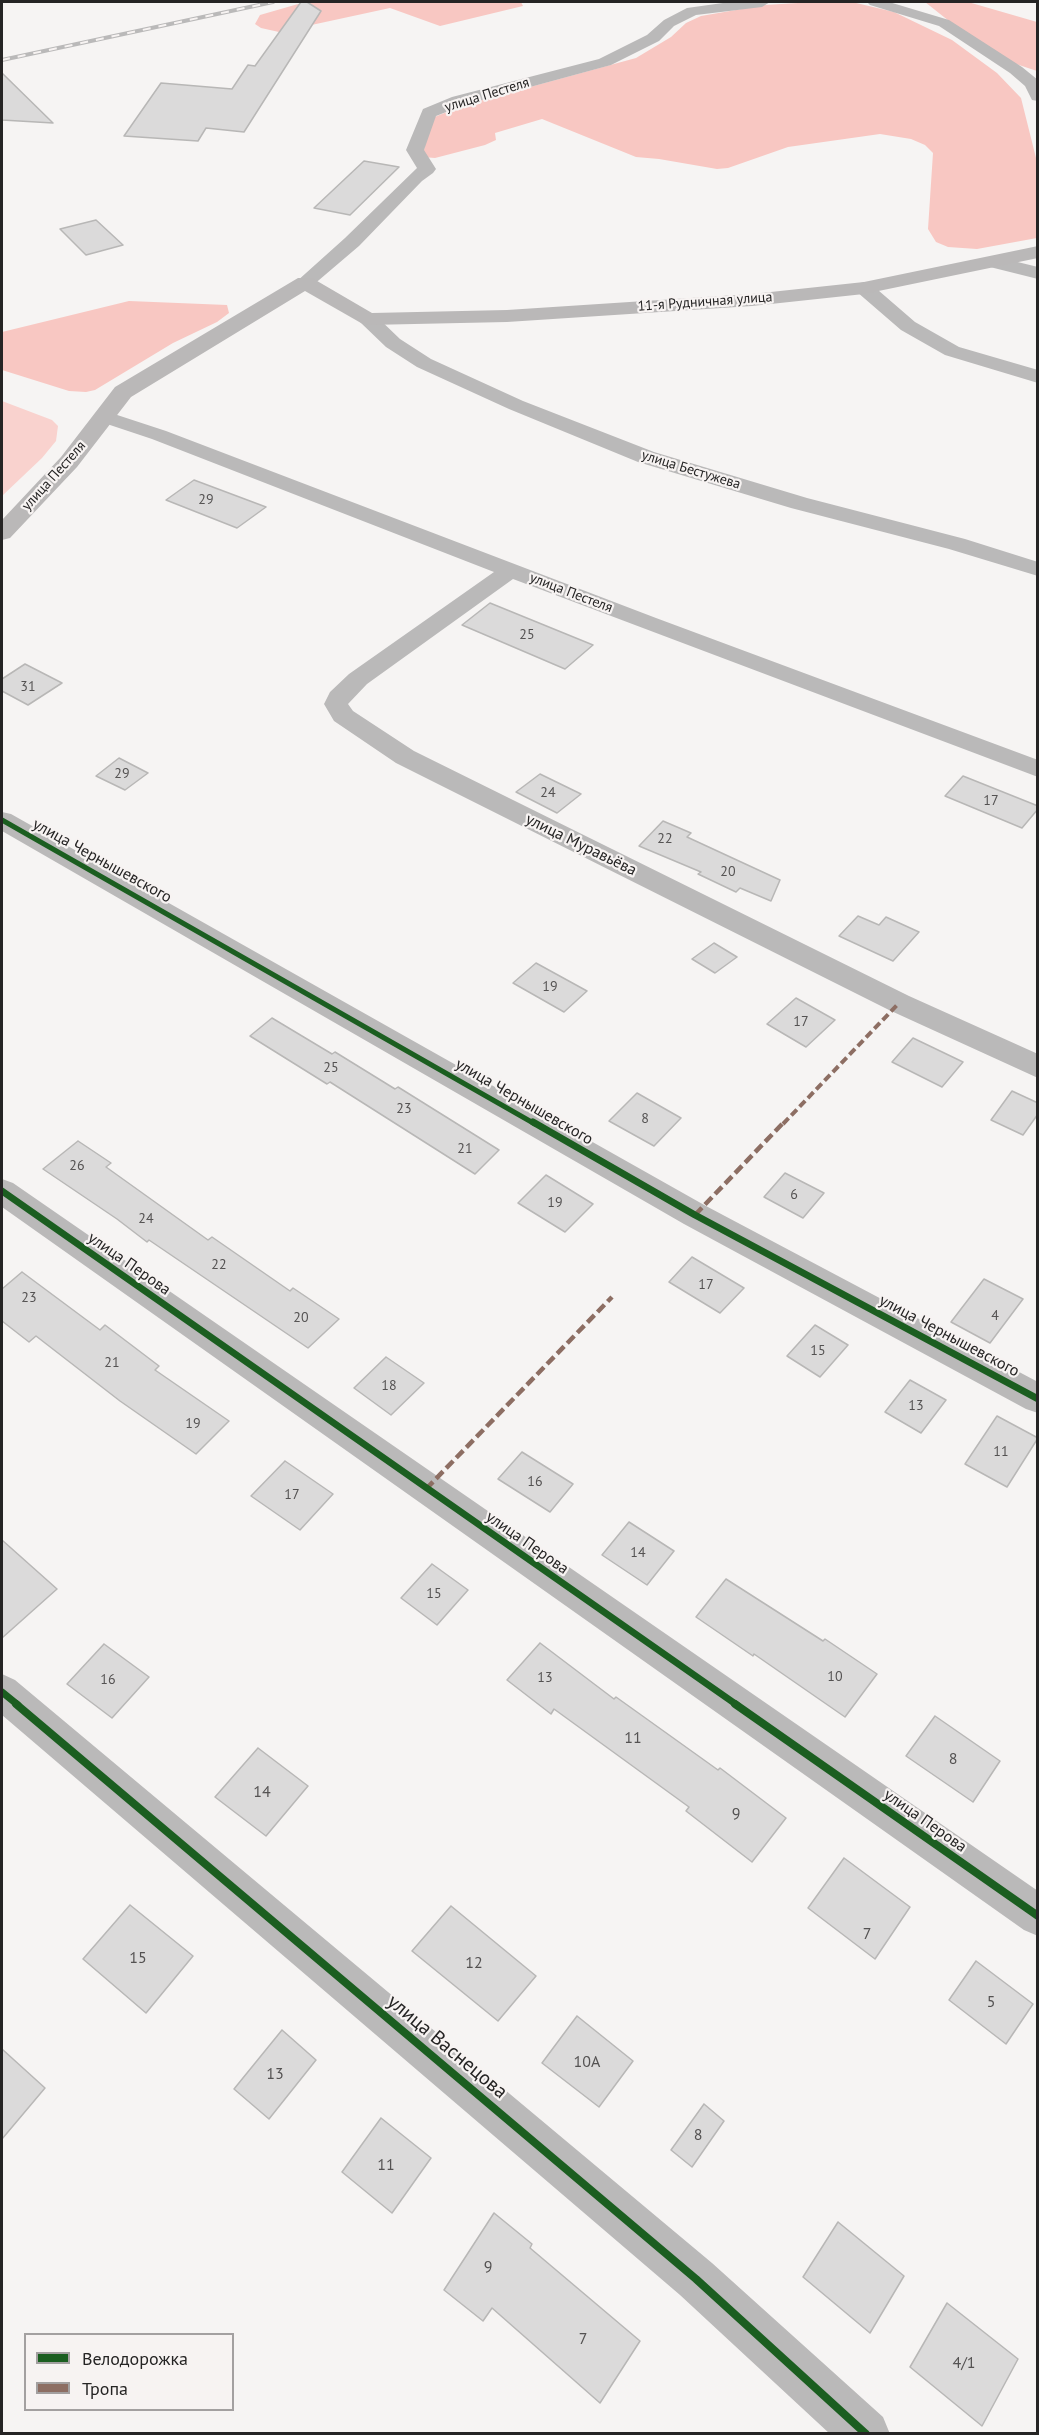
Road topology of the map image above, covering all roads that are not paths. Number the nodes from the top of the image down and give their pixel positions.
1 (762, 2) edge
2 (874, 2) edge
3 (1038, 96) edge
4 (1038, 252) edge
5 (993, 262) junction
6 (1038, 273) edge
7 (305, 282) junction
8 (864, 288) junction
9 (368, 319) junction
10 (1038, 377) edge
11 (105, 417) junction
12 (2, 533) edge
13 (1038, 568) edge
14 (511, 570) junction
15 (1038, 769) edge
16 (2, 820) edge
17 (1038, 1067) edge
18 (2, 1191) edge
19 (1038, 1399) edge
20 (2, 1692) edge
21 (1038, 1916) edge
22 (866, 2433) edge

1 - 7 street, улица Пестеля
2 - 3 street
4 - 5 main road, 11-я Рудничная улица
5 - 6 street
5 - 8 main road, 11-я Рудничная улица
7 - 9 main road
7 - 11 main road, улица Пестеля
8 - 9 main road, 11-я Рудничная улица
8 - 10 street
9 - 13 street, улица Бестужева
11 - 12 main road, улица Пестеля
11 - 14 street, улица Пестеля
14 - 15 street, улица Пестеля
14 - 17 street, улица Муравьёва
16 - 19 street, улица Чернышевского
18 - 21 street, улица Перова
20 - 22 street, улица Васнецова

